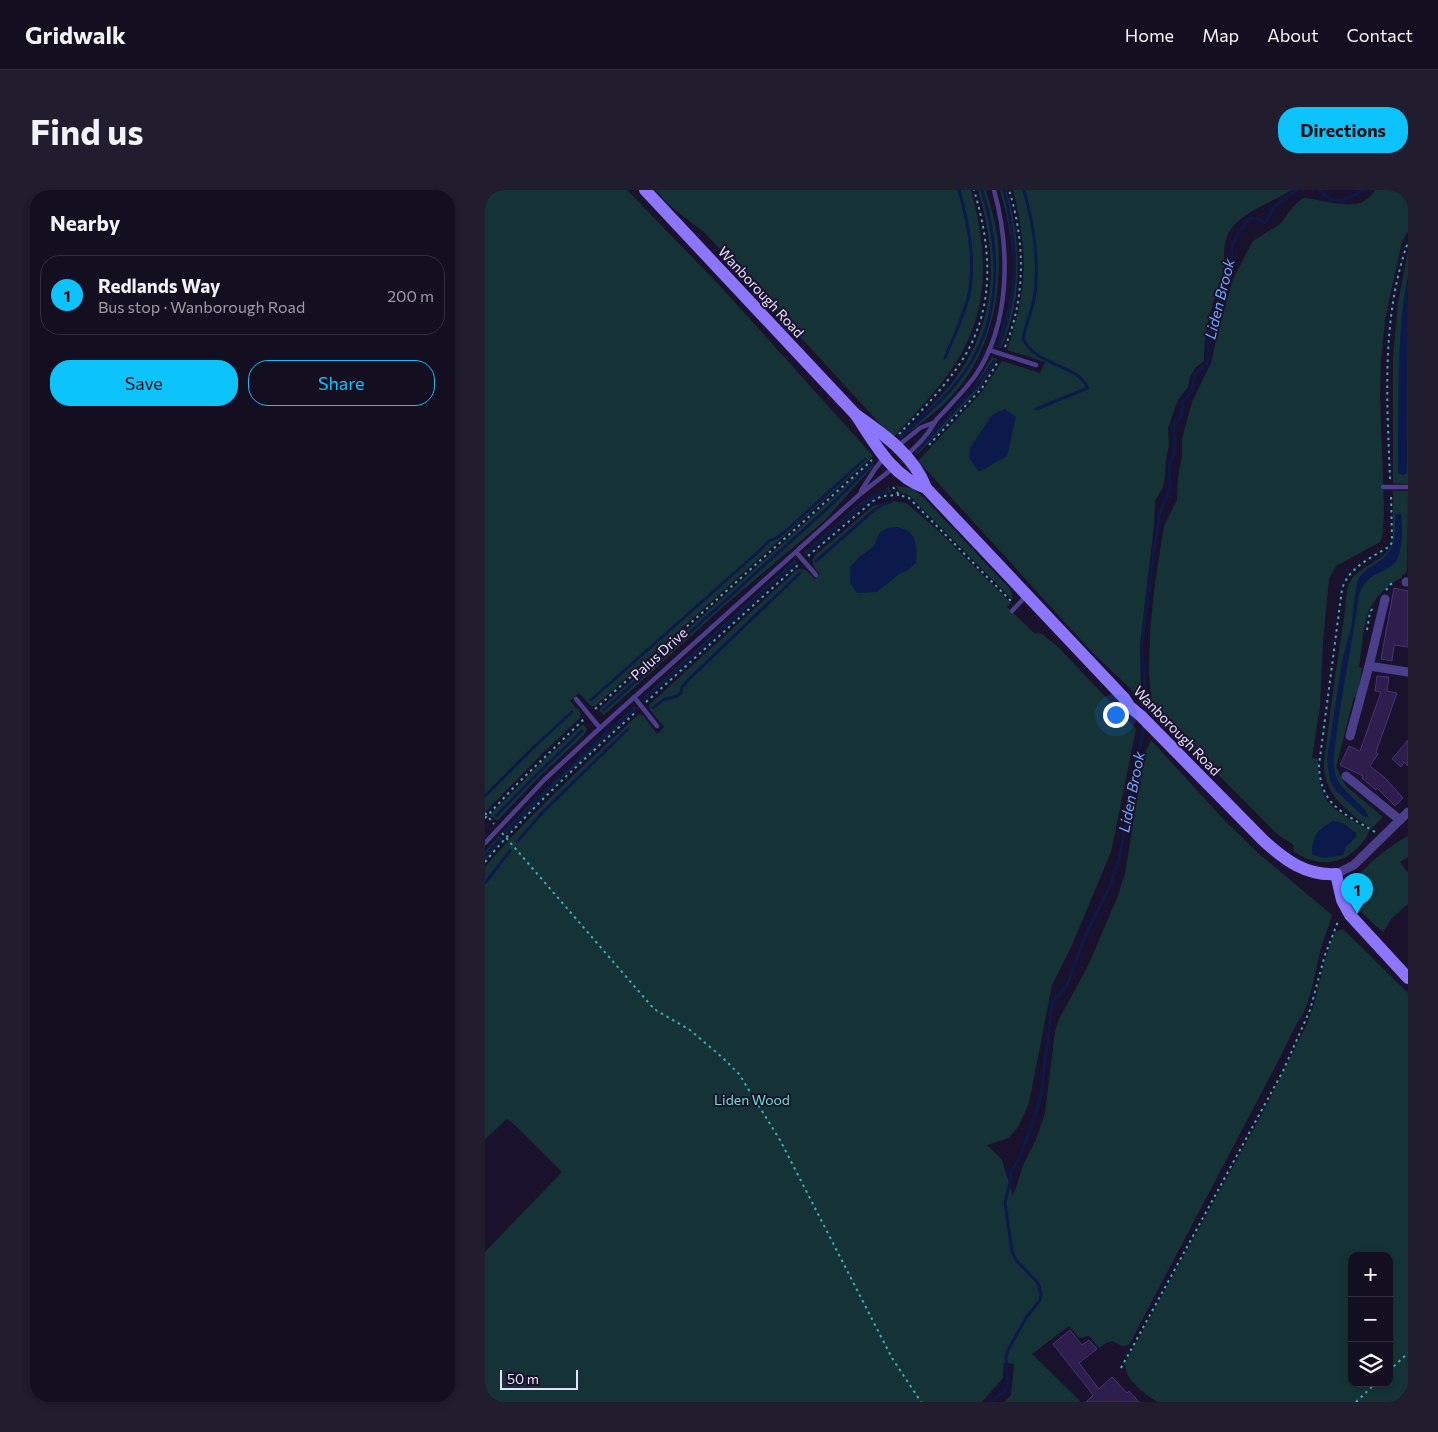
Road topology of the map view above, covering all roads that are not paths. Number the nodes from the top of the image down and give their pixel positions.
1 (645, 190) edge
2 (994, 190) edge
3 (989, 350) junction
4 (1037, 365) dead end
5 (855, 415) junction
6 (935, 422) junction
7 (897, 442) junction
8 (905, 456) junction
9 (880, 458) junction
10 (894, 467) junction
11 (1383, 487) dead end
12 (1408, 487) edge
13 (926, 488) junction
14 (859, 494) junction
15 (796, 552) junction
16 (816, 575) dead end
17 (1027, 595) junction
18 (1385, 599) dead end
19 (1012, 611) dead end
20 (1369, 666) junction
21 (1408, 672) edge
22 (634, 697) junction
23 (576, 699) dead end
24 (657, 726) dead end
25 (600, 728) junction
26 (1350, 736) dead end
27 (1346, 776) dead end
28 (1408, 812) edge
29 (1400, 820) junction
30 (485, 843) edge
31 (1336, 874) junction
32 (1408, 978) edge

1 - 5 street, Wanborough Road
2 - 3 lane, Palus Drive
3 - 4 lane
3 - 6 lane, Palus Drive
5 - 7 street, Wanborough Road
5 - 9 street, Wanborough Road
6 - 7 lane, Palus Drive
6 - 8 lane, Palus Drive
7 - 8 street, Wanborough Road
7 - 9 street, Palus Drive
8 - 10 street, Palus Drive
8 - 13 street, Wanborough Road
9 - 10 street, Wanborough Road
9 - 14 lane, Palus Drive
10 - 13 street, Wanborough Road
10 - 14 lane, Palus Drive
11 - 12 lane
13 - 17 street, Wanborough Road
14 - 15 lane, Palus Drive
15 - 16 lane
15 - 22 lane, Palus Drive
17 - 19 lane
17 - 31 street, Wanborough Road
18 - 20 street
20 - 21 street
20 - 26 street
22 - 24 lane
22 - 25 lane, Palus Drive
23 - 25 lane
25 - 30 lane, Palus Drive
27 - 29 street
28 - 29 street
29 - 31 street
31 - 32 street

